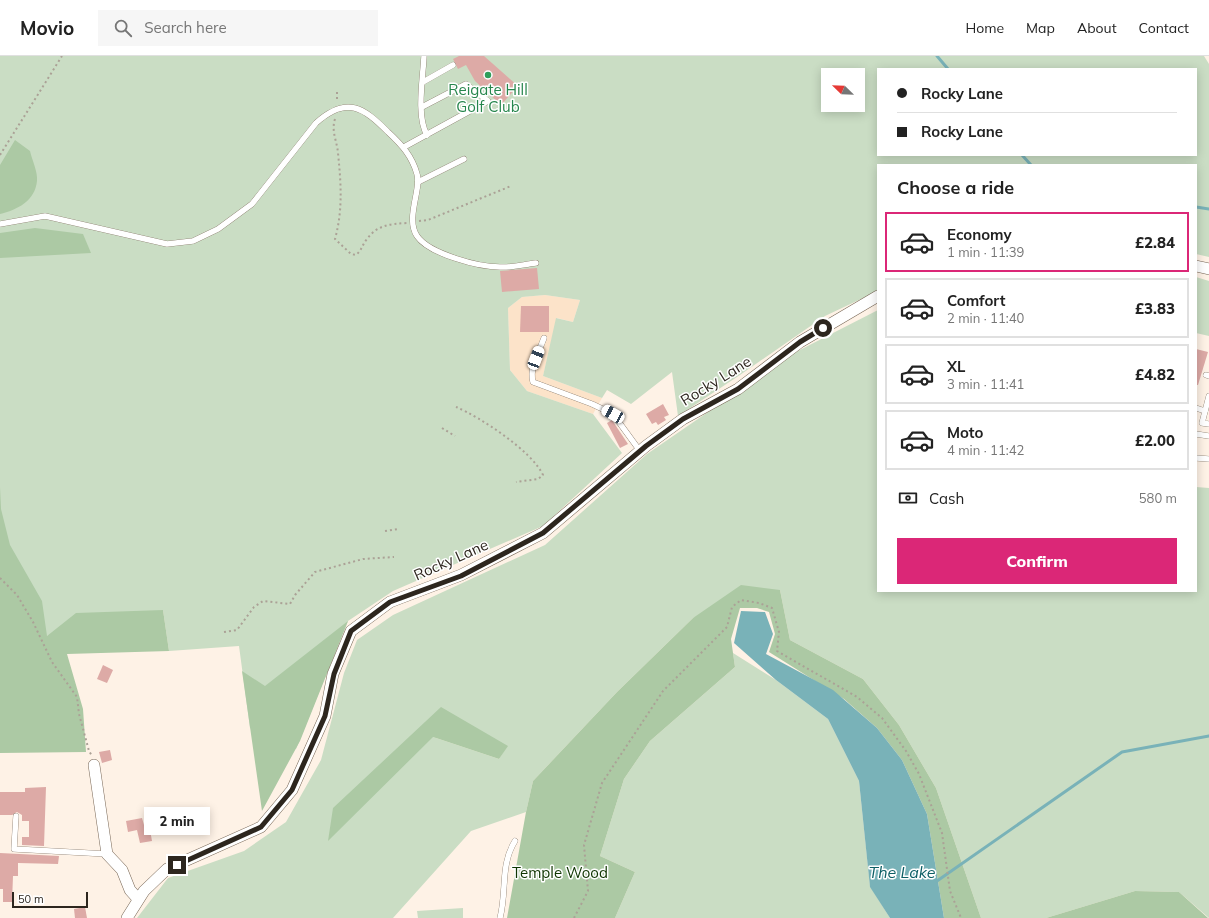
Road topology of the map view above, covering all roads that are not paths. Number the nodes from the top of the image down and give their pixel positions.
1 (424, 56) edge
2 (454, 65) dead end
3 (423, 82) junction
4 (422, 107) junction
5 (426, 135) junction
6 (404, 147) junction
7 (464, 159) dead end
8 (418, 182) junction
9 (0, 224) edge
10 (536, 263) dead end
11 (1197, 266) edge
12 (1209, 269) edge
13 (877, 297) edge
14 (544, 338) dead end
15 (1209, 396) edge
16 (1197, 408) edge
17 (1205, 411) junction
18 (1209, 424) edge
19 (1197, 434) edge
20 (1209, 436) edge
21 (640, 451) junction
22 (1197, 458) edge
23 (1209, 459) edge
24 (94, 765) road end
25 (16, 816) dead end
26 (515, 841) dead end
27 (106, 854) junction
28 (138, 899) junction
29 (127, 918) edge
30 (500, 918) edge

1 - 3 lane
2 - 3 lane
3 - 4 lane
4 - 5 lane
4 - 5 lane
5 - 6 lane
6 - 8 lane
6 - 9 lane
7 - 8 lane
8 - 10 lane
11 - 12 street
13 - 21 street, Rocky Lane
14 - 21 lane
15 - 17 lane
16 - 17 lane
17 - 18 lane
19 - 20 lane
21 - 28 street, Rocky Lane
22 - 23 lane
24 - 27 street
25 - 27 lane
26 - 30 lane
27 - 28 street
28 - 29 street, Rocky Lane

